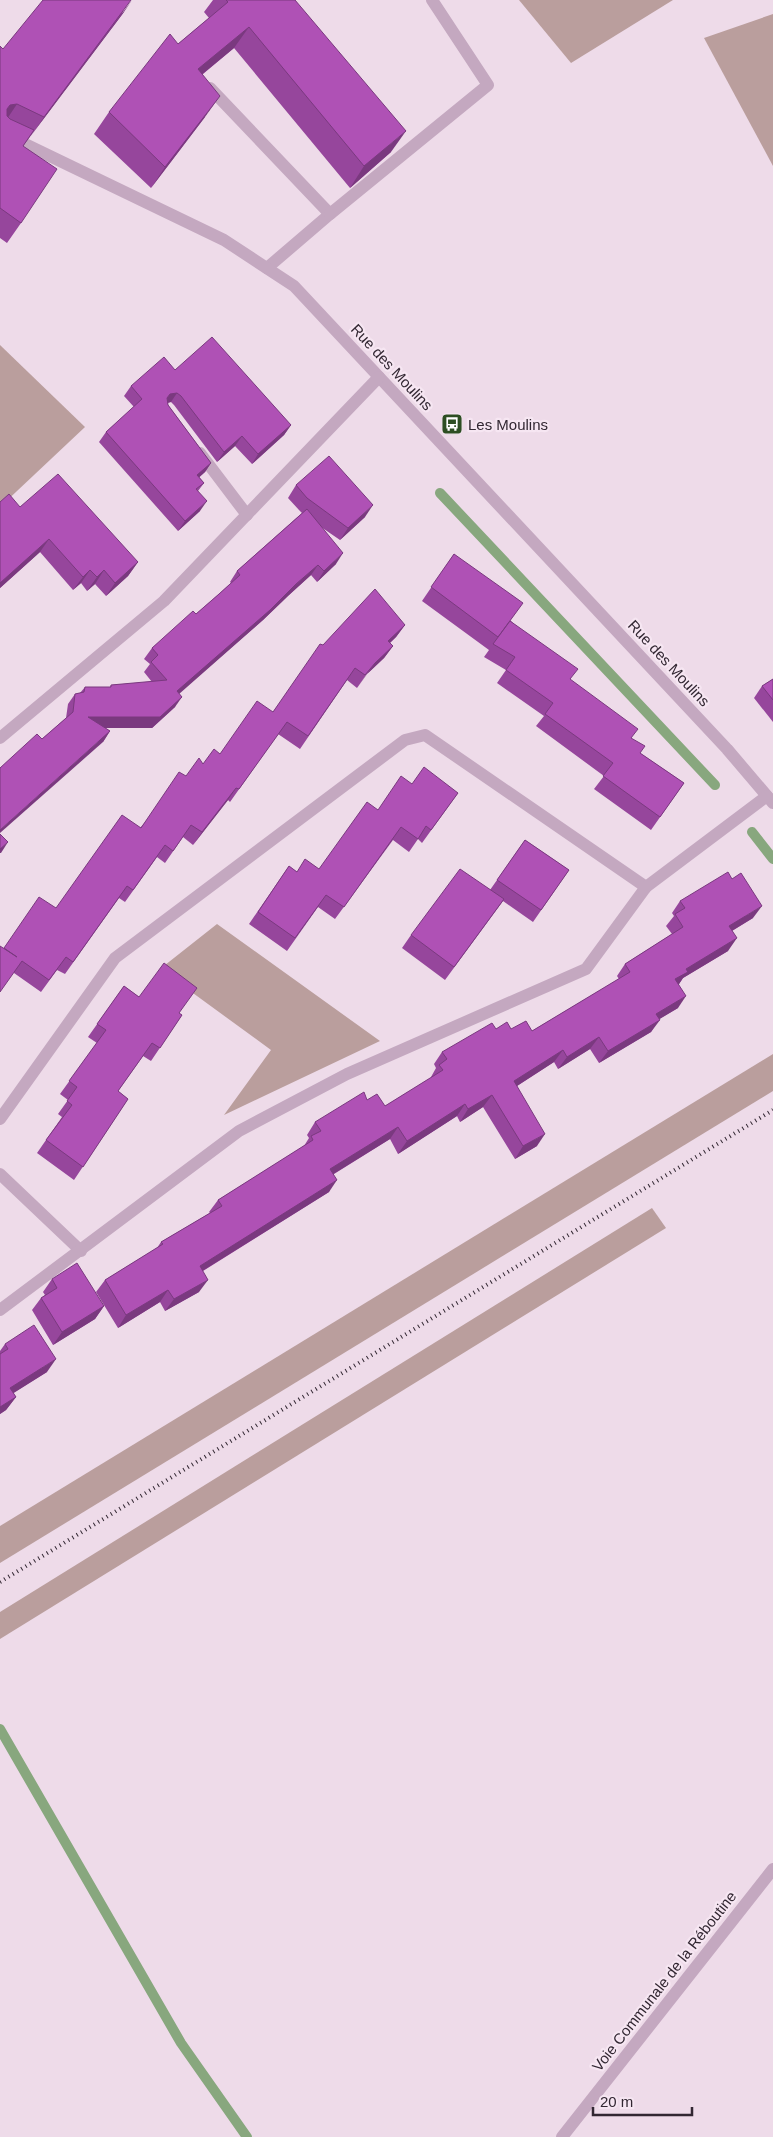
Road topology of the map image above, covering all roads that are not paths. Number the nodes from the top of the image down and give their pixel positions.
1 (432, 0) edge
2 (210, 88) edge
3 (0, 132) edge
4 (330, 214) junction
5 (267, 268) junction
6 (379, 377) junction
7 (191, 440) edge
8 (246, 515) junction
9 (0, 738) edge
10 (770, 800) edge
11 (646, 887) junction
12 (0, 1119) edge
13 (0, 1174) edge
14 (81, 1251) junction
15 (0, 1310) edge
16 (773, 1869) edge
17 (562, 2137) edge

1 - 4 street
2 - 4 street
3 - 5 street, Rue des Moulins
4 - 5 street
5 - 6 street, Rue des Moulins
6 - 8 street
6 - 10 street, Rue des Moulins
7 - 8 street
8 - 9 street
10 - 11 street
11 - 12 street
11 - 14 street
13 - 14 street
14 - 15 street
16 - 17 street, Voie Communale de la Réboutine

